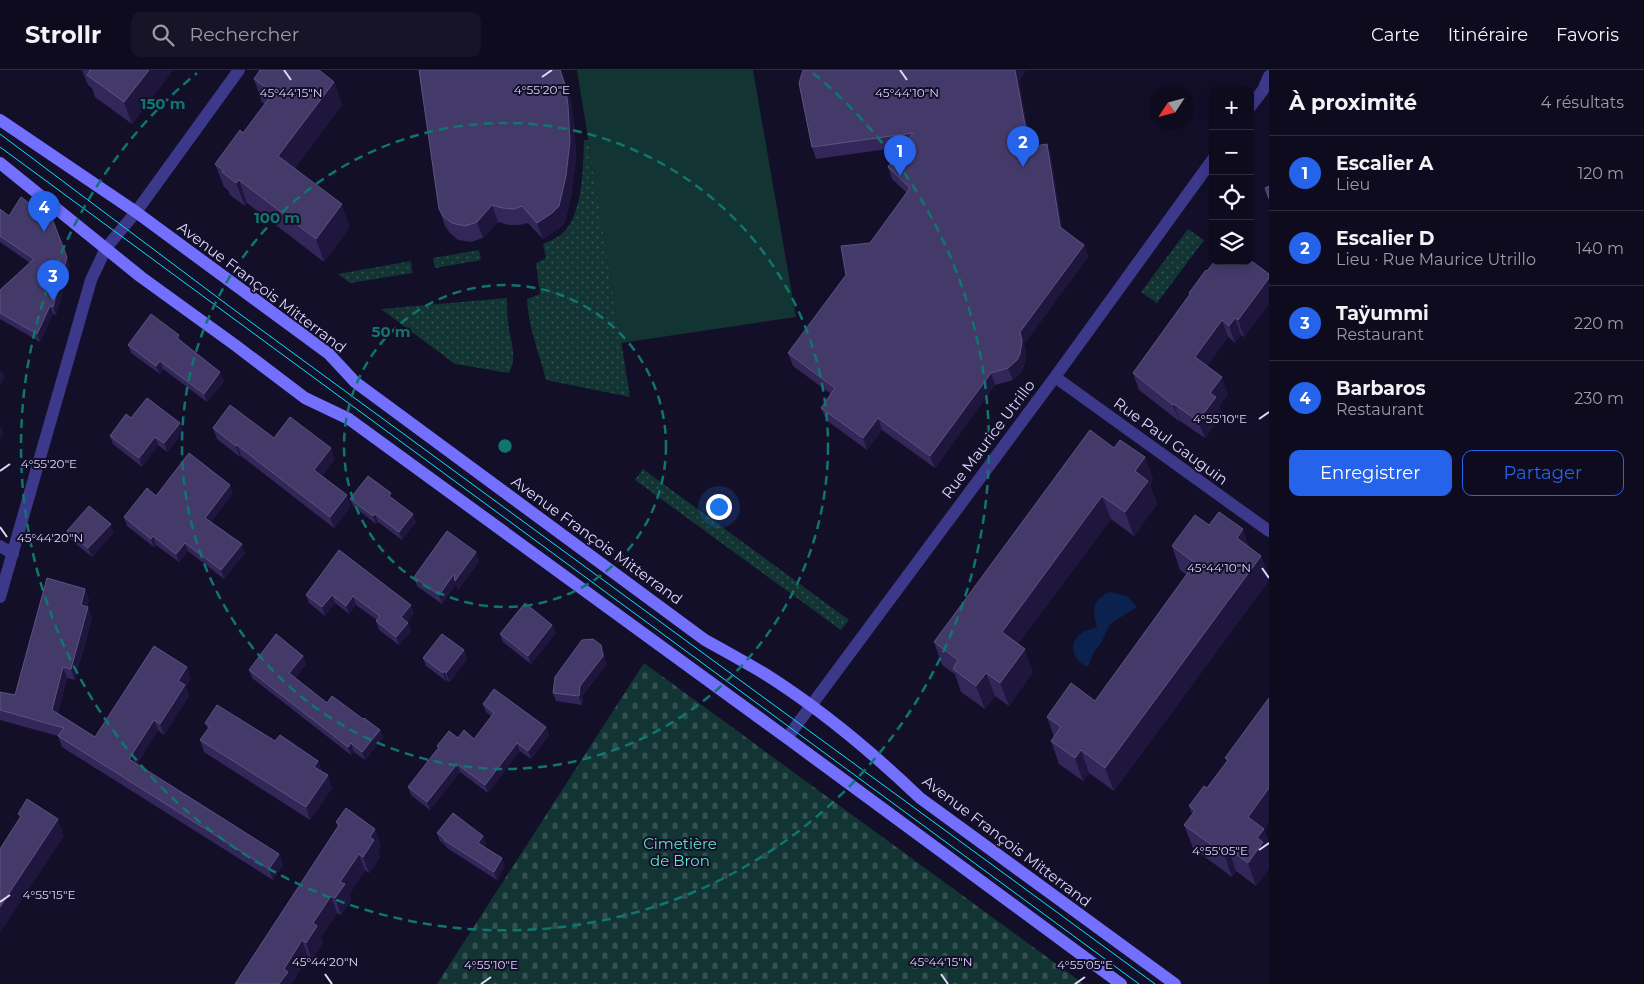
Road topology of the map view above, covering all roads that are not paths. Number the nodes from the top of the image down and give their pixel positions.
1 (239, 70) edge
2 (1269, 76) edge
3 (1254, 102) edge
4 (0, 120) edge
5 (0, 163) edge
6 (1209, 165) edge
7 (136, 212) junction
8 (106, 248) junction
9 (1055, 377) junction
10 (1269, 531) edge
11 (0, 546) edge
12 (13, 554) junction
13 (0, 597) edge
14 (811, 706) junction
15 (787, 738) junction
16 (1121, 984) edge
17 (1175, 984) edge

1 - 7 street
2 - 3 street
4 - 7 street, Avenue François Mitterrand
5 - 8 street
6 - 9 street, Rue Maurice Utrillo
7 - 8 street
7 - 14 street, Avenue François Mitterrand
8 - 12 street
8 - 15 street
9 - 10 street, Rue Paul Gauguin
9 - 14 street, Rue Maurice Utrillo
11 - 12 street
12 - 13 street
14 - 15 street, Rue Maurice Utrillo
14 - 17 street, Avenue François Mitterrand
15 - 16 street

